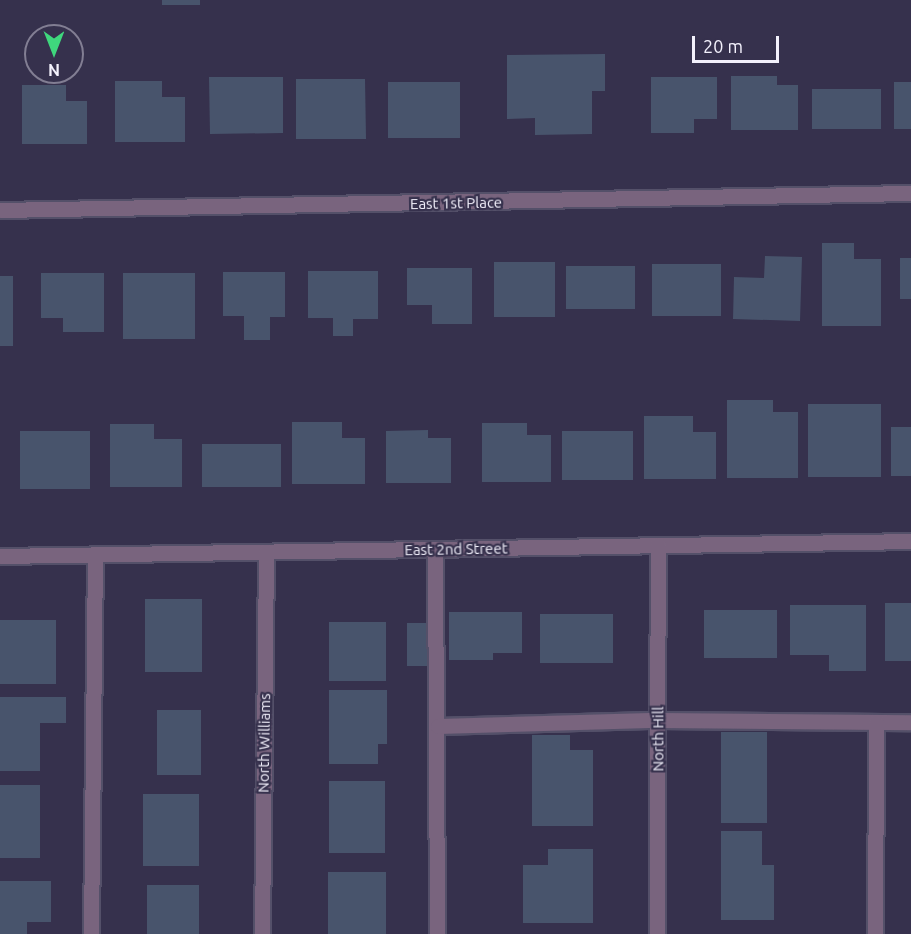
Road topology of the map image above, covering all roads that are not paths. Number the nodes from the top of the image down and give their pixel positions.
1 (911, 193) edge
2 (0, 210) edge
3 (911, 541) edge
4 (658, 545) junction
5 (435, 549) junction
6 (266, 552) junction
7 (95, 554) junction
8 (0, 556) edge
9 (658, 720) junction
10 (911, 722) edge
11 (876, 723) junction
12 (438, 726) junction
13 (92, 934) edge
14 (262, 934) edge
15 (437, 934) edge
16 (657, 934) edge
17 (875, 934) edge

1 - 2 street, East 1st Place
3 - 4 street, East 2nd Street
4 - 5 street, East 2nd Street
4 - 9 street, North Hill
5 - 6 street, East 2nd Street
5 - 12 street
6 - 7 street, East 2nd Street
6 - 14 street, North Williams
7 - 8 street, East 2nd Street
7 - 13 street
9 - 11 street
9 - 12 street
9 - 16 street, North Hill
10 - 11 street
11 - 17 street
12 - 15 street

